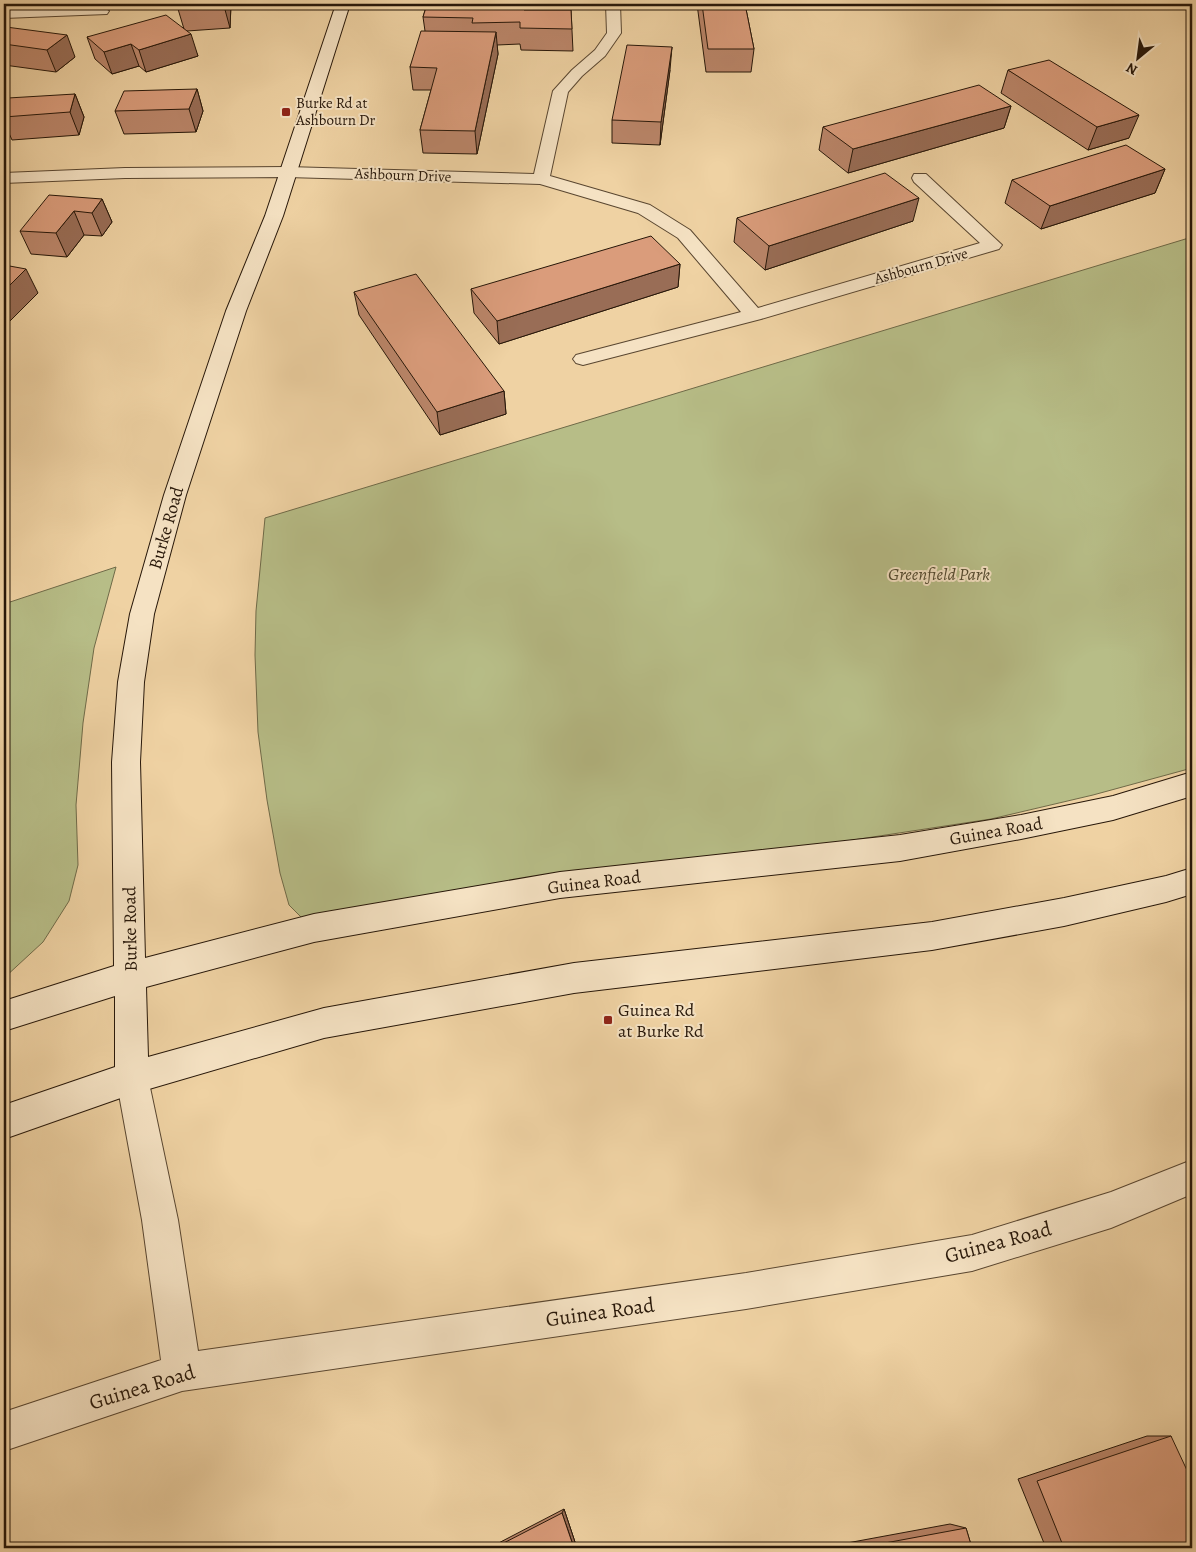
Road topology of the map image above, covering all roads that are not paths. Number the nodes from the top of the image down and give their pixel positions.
1 (343, 4) edge
2 (613, 4) edge
3 (102, 11) dead end
4 (4, 14) edge
5 (287, 172) junction
6 (920, 178) dead end
7 (541, 179) junction
8 (6, 181) edge
9 (754, 315) junction
10 (583, 359) dead end
11 (1192, 784) edge
12 (1192, 881) edge
13 (130, 976) junction
14 (4, 1016) edge
15 (132, 1078) junction
16 (4, 1122) edge
17 (1192, 1177) edge
18 (182, 1372) junction
19 (4, 1431) edge

1 - 5 main road, Burke Road
2 - 7 main road
3 - 4 main road
5 - 7 main road, Ashbourn Drive
5 - 8 main road, Ashbourn Drive
5 - 13 main road, Burke Road
6 - 9 main road, Ashbourn Drive
7 - 9 main road, Ashbourn Drive
9 - 10 main road, Ashbourn Drive
11 - 13 main road, Guinea Road
12 - 15 main road
13 - 14 main road, Guinea Road
13 - 15 main road, Burke Road
15 - 16 main road
15 - 18 main road, Burke Road
17 - 18 main road, Guinea Road
18 - 19 main road, Guinea Road

